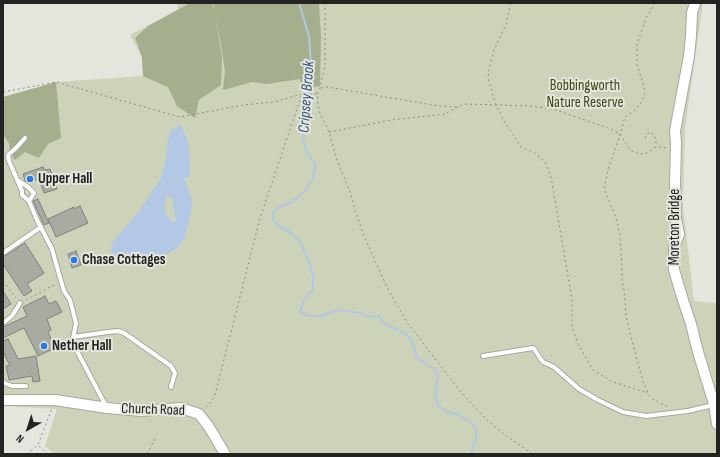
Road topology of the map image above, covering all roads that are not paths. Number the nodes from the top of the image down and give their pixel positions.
1 (695, 3) edge
2 (25, 138) dead end
3 (17, 180) junction
4 (29, 201) junction
5 (40, 228) junction
6 (3, 253) edge
7 (20, 303) road end
8 (3, 323) edge
9 (73, 337) junction
10 (483, 356) dead end
11 (3, 381) edge
12 (26, 386) dead end
13 (171, 388) dead end
14 (3, 400) edge
15 (714, 404) junction
16 (107, 408) junction
17 (717, 424) edge
18 (225, 454) edge

1 - 15 street, Moreton Bridge
2 - 3 lane
3 - 4 lane
3 - 4 lane
4 - 5 lane
5 - 6 lane
5 - 9 lane
7 - 8 lane
9 - 13 lane
9 - 16 lane
10 - 15 lane
11 - 12 lane
14 - 16 street, Church Road
15 - 17 street, Moreton Bridge
16 - 18 street, Church Road

